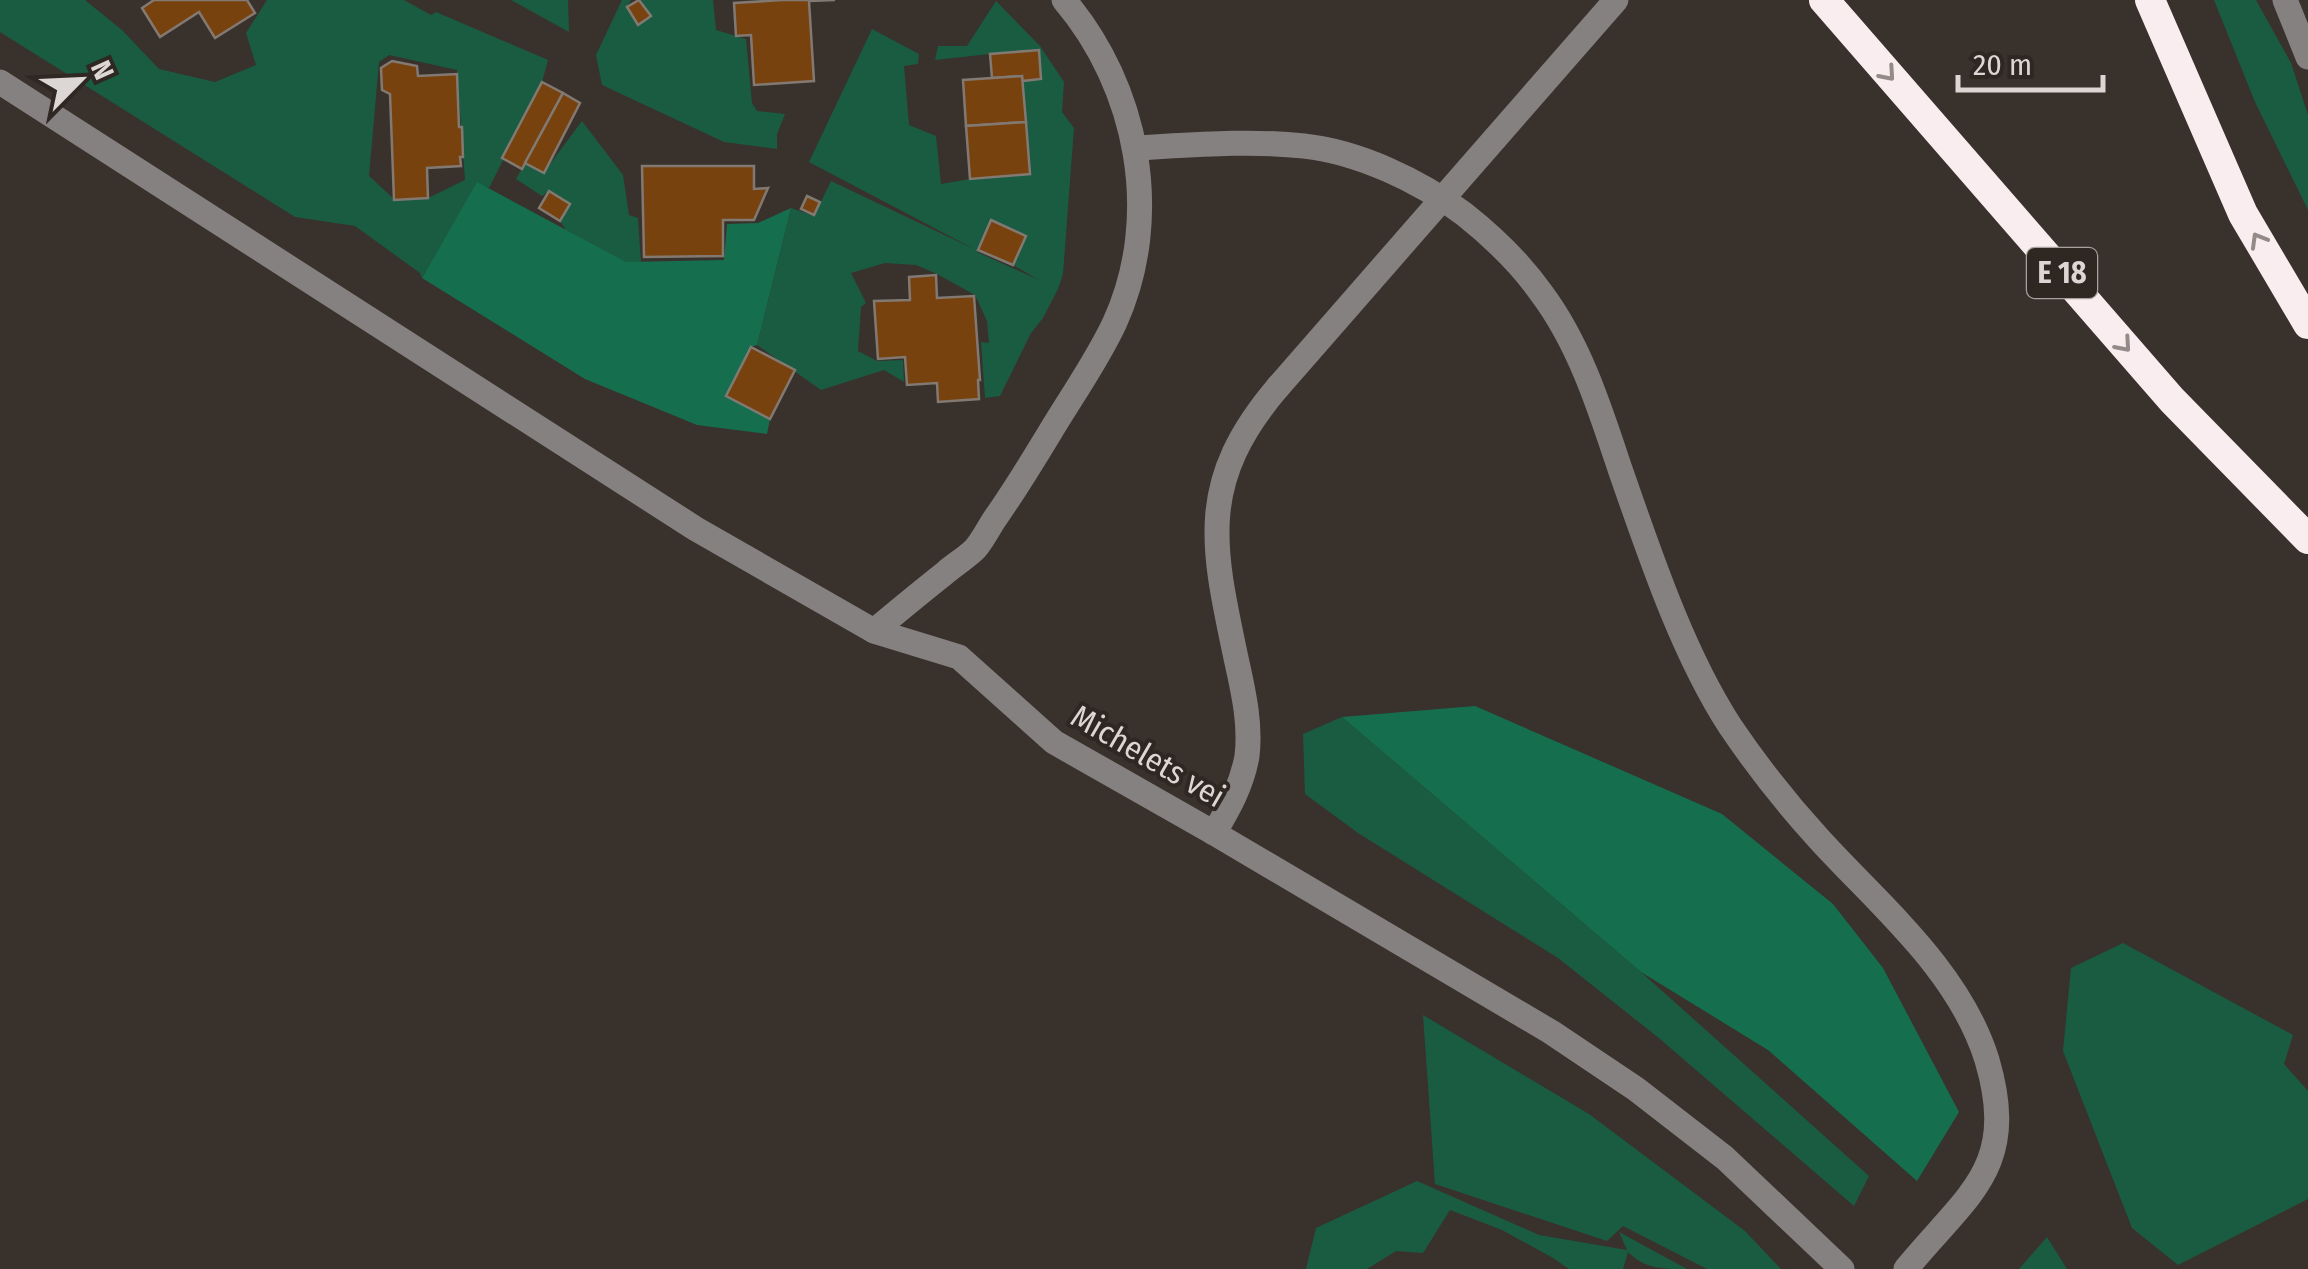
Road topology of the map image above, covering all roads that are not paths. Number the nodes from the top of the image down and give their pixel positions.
1 (1064, 0) edge
2 (1616, 0) edge
3 (1824, 0) edge
4 (2150, 0) edge
5 (2285, 0) edge
6 (2308, 58) edge
7 (0, 82) edge
8 (1136, 148) junction
9 (2308, 324) edge
10 (2308, 540) edge
11 (874, 631) junction
12 (1214, 832) junction
13 (1842, 1269) edge
14 (1906, 1269) edge

1 - 8 street
2 - 12 street, bridge
3 -> 10 highway, E 18
9 -> 4 highway
5 - 6 street
7 - 11 street, Michelets vei
8 - 11 street
8 - 14 street
11 - 12 street, Michelets vei
12 - 13 street, Michelets vei

